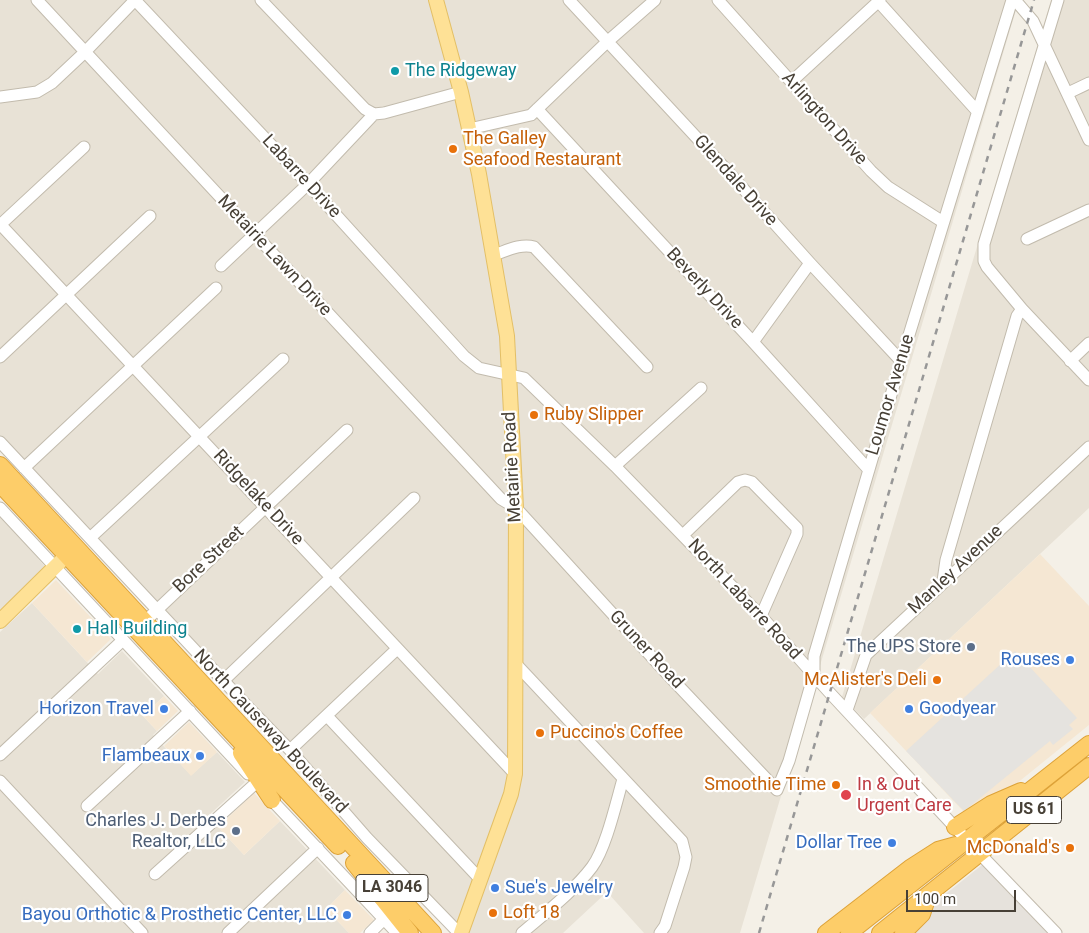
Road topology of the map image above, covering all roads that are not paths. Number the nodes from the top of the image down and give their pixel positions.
1 (36, 0) edge
2 (135, 0) edge
3 (261, 0) edge
4 (436, 0) edge
5 (569, 0) edge
6 (655, 0) edge
7 (718, 0) edge
8 (879, 0) edge
9 (1014, 0) edge
10 (1058, 0) edge
11 (607, 42) junction
12 (1044, 47) junction
13 (85, 52) junction
14 (791, 82) junction
15 (1089, 82) edge
16 (461, 92) junction
17 (1068, 93) junction
18 (0, 96) edge
19 (537, 109) junction
20 (977, 111) junction
21 (374, 114) junction
22 (469, 129) junction
23 (1089, 140) edge
24 (84, 147) dead end
25 (308, 184) junction
26 (1089, 210) edge
27 (150, 216) dead end
28 (943, 222) junction
29 (0, 224) edge
30 (254, 235) junction
31 (1028, 240) dead end
32 (494, 255) junction
33 (810, 263) junction
34 (221, 266) dead end
35 (216, 288) dead end
36 (67, 295) junction
37 (1022, 309) junction
38 (753, 342) junction
39 (1089, 343) edge
40 (0, 357) edge
41 (283, 359) dead end
42 (901, 361) junction
43 (1070, 361) junction
44 (133, 365) junction
45 (647, 367) dead end
46 (508, 373) junction
47 (1089, 380) edge
48 (701, 388) dead end
49 (347, 430) dead end
50 (200, 436) junction
51 (0, 442) edge
52 (1089, 447) edge
53 (0, 465) edge
54 (615, 466) junction
55 (24, 468) junction
56 (869, 470) junction
57 (1, 488) edge
58 (414, 498) dead end
59 (36, 504) junction
60 (266, 506) junction
61 (0, 508) edge
62 (516, 508) junction
63 (63, 533) junction
64 (683, 535) junction
65 (90, 538) junction
66 (67, 556) junction
67 (55, 568) junction
68 (332, 577) junction
69 (943, 581) junction
70 (157, 609) junction
71 (761, 616) junction
72 (0, 621) edge
73 (140, 625) junction
74 (123, 640) junction
75 (397, 649) junction
76 (515, 663) junction
77 (814, 674) junction
78 (224, 680) junction
79 (847, 710) junction
80 (190, 711) junction
81 (327, 716) junction
82 (231, 731) junction
83 (1089, 744) edge
84 (290, 750) junction
85 (0, 755) edge
86 (1089, 766) edge
87 (515, 774) junction
88 (622, 780) junction
89 (0, 781) edge
90 (256, 783) junction
91 (1035, 787) junction
92 (777, 790) joint
93 (272, 800) junction
94 (87, 806) dead end
95 (954, 827) junction
96 (968, 841) junction
97 (318, 848) junction
98 (353, 853) junction
99 (979, 853) junction
100 (155, 874) dead end
101 (480, 879) junction
102 (929, 894) junction
103 (384, 919) junction
104 (142, 933) edge
105 (228, 933) edge
106 (370, 933) edge
107 (397, 933) edge
108 (410, 933) edge
109 (420, 933) edge
110 (434, 933) edge
111 (448, 933) edge
112 (460, 933) edge
113 (522, 933) edge
114 (660, 933) edge
115 (826, 933) edge
116 (849, 933) edge
117 (880, 933) edge
118 (904, 933) edge
119 (1056, 933) edge

1 - 13 street, Metairie Lawn Drive
2 - 13 street
2 - 25 street, Labarre Drive
3 - 21 street
4 - 16 main road, Metairie Road
5 - 11 street, Glendale Drive
6 - 11 street
7 - 14 street, Arlington Drive
8 - 14 street
8 - 20 street
9 - 12 street
9 - 20 street, Loumor Avenue
10 - 12 street
11 - 19 street
11 - 33 street, Glendale Drive
12 - 17 street
12 - 37 street
13 - 18 street
13 - 30 street, Metairie Lawn Drive
14 - 28 street, Arlington Drive
15 - 17 street
16 - 21 street
16 - 22 main road, Metairie Road
17 - 23 street
19 - 22 street
19 - 38 street, Beverly Drive
20 - 28 street, Loumor Avenue
21 - 25 street
22 - 32 main road, Metairie Road
24 - 29 street
25 - 30 street
25 - 46 street, Labarre Drive
26 - 31 street
27 - 36 street
28 - 42 street, Loumor Avenue
29 - 36 street, Ridgelake Drive
30 - 34 street
30 - 62 street, Metairie Lawn Drive
32 - 45 street
32 - 46 main road, Metairie Road
33 - 38 street
33 - 42 street, Glendale Drive
35 - 44 street
36 - 40 street
36 - 44 street, Ridgelake Drive
37 - 43 street
37 - 69 street
38 - 56 street, Beverly Drive
39 - 43 street
41 - 50 street
42 - 56 street, Loumor Avenue
43 - 47 street
44 - 50 street, Ridgelake Drive
44 - 55 street
46 - 54 street, North Labarre Road
46 - 62 main road, Metairie Road
48 - 54 street
49 - 60 street, Bore Street
50 - 60 street, Ridgelake Drive
50 - 65 street
51 - 55 street, North Causeway Boulevard
52 - 69 street, Manley Avenue
53 - 59 highway, North Causeway Boulevard
54 - 64 street, North Labarre Road
55 - 65 street, North Causeway Boulevard
56 - 77 street, Loumor Avenue
57 - 59 main road
57 - 66 highway, North Causeway Boulevard
58 - 68 street
59 - 63 highway, North Causeway Boulevard
60 - 68 street, Ridgelake Drive
60 - 70 street, Bore Street
61 - 67 street
62 - 76 main road, Metairie Road
62 - 92 street, Gruner Road
63 - 66 main road
63 - 73 highway, North Causeway Boulevard
64 - 71 street, North Labarre Road
64 - 71 street
65 - 70 street, North Causeway Boulevard
66 - 67 main road
66 - 73 highway, North Causeway Boulevard
67 - 72 main road
67 - 74 street
68 - 75 street, Ridgelake Drive
68 - 78 street
69 - 79 street, Manley Avenue
70 - 73 street, Bore Street
70 - 78 street, North Causeway Boulevard
71 - 77 street, North Labarre Road
73 - 82 highway, North Causeway Boulevard
73 - 98 highway, North Causeway Boulevard
74 - 80 street
74 - 85 street
75 - 81 street
75 - 87 street, Ridgelake Drive
76 - 87 main road, Metairie Road
76 - 88 street
77 - 79 street, North Labarre Road
77 - 92 street, Loumor Avenue
78 - 84 street, North Causeway Boulevard
79 - 95 street, North Labarre Road
80 - 90 street
80 - 94 street
81 - 84 street
81 - 101 street
82 - 93 highway
82 - 98 highway, North Causeway Boulevard
83 - 91 highway, US 61
84 - 112 street, North Causeway Boulevard
86 - 99 highway, US 61
87 - 101 main road, Metairie Road
88 - 113 street
88 - 114 street
89 - 104 street
90 - 93 street
90 - 100 street
91 - 95 highway
91 - 96 highway, US 61
93 - 97 street
95 - 96 street, North Labarre Road
96 - 99 street, North Labarre Road
96 - 115 highway
96 - 116 highway, US 61
97 - 103 street
97 - 105 street
98 - 108 highway
98 - 109 highway, North Causeway Boulevard
98 - 110 highway, North Causeway Boulevard / LA 3046
98 - 111 highway
99 - 102 highway, US 61
99 - 119 street, North Labarre Road
101 - 112 main road, Metairie Road
102 - 117 highway, US 61
102 - 118 highway
103 - 106 street
103 - 107 street

